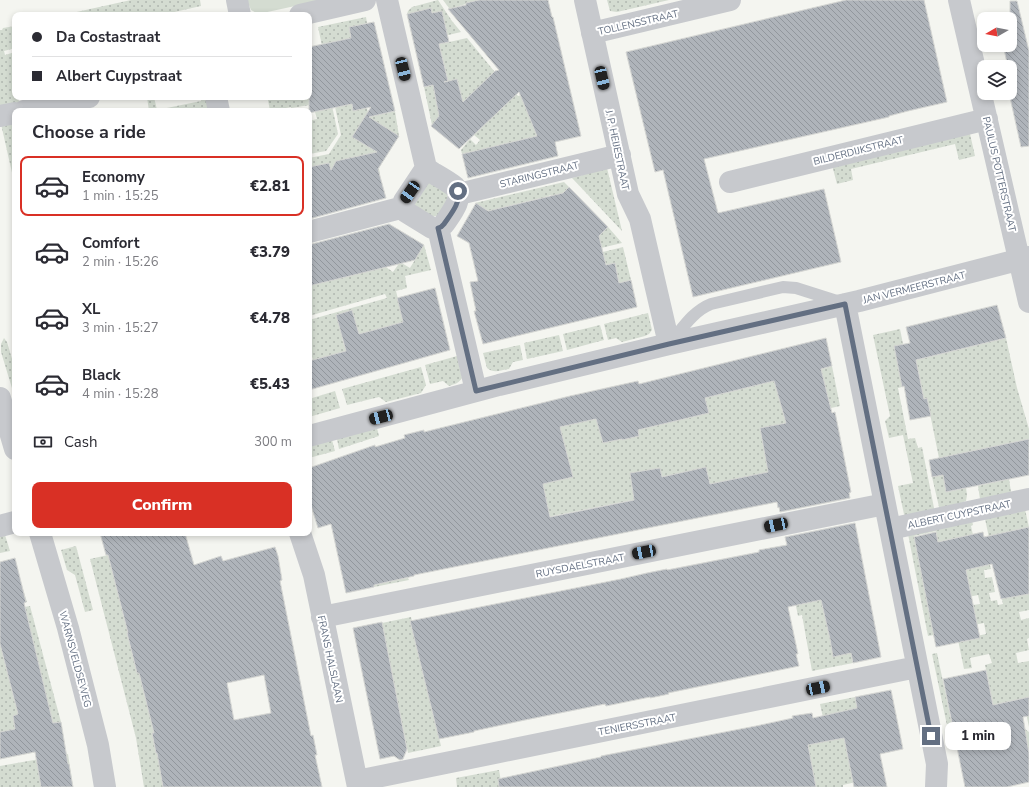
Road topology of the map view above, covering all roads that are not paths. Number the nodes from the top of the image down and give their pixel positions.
1 (237, 0) edge
2 (365, 0) edge
3 (387, 0) edge
4 (585, 0) edge
5 (730, 0) edge
6 (959, 0) edge
7 (239, 12) edge
8 (312, 12) edge
9 (592, 33) junction
10 (75, 100) edge
11 (38, 108) edge
12 (12, 114) edge
13 (0, 116) edge
14 (987, 119) junction
15 (620, 155) junction
16 (427, 172) junction
17 (730, 182) dead end
18 (459, 194) junction
19 (404, 207) junction
20 (438, 228) junction
21 (312, 231) edge
22 (1024, 258) edge
23 (1029, 302) edge
24 (845, 304) junction
25 (669, 344) junction
26 (476, 391) junction
27 (0, 398) edge
28 (312, 435) edge
29 (12, 440) edge
30 (1029, 499) edge
31 (885, 504) junction
32 (12, 523) edge
33 (0, 526) edge
34 (890, 529) junction
35 (41, 536) edge
36 (301, 536) edge
37 (322, 617) junction
38 (917, 667) junction
39 (403, 780) edge
40 (358, 784) edge
41 (105, 787) edge
42 (936, 787) edge

1 - 7 street
2 - 8 street
3 - 16 street
4 - 9 street, J. P. HEIJESTRAAT
5 - 9 street, TOLLENSSTRAAT
6 - 14 street, PAULUS POTTERSTRAAT
9 - 15 street, J. P. HEIJESTRAAT
10 - 11 street
12 - 13 street
14 - 17 street, BILDERDIJKSTRAAT
14 - 22 street, PAULUS POTTERSTRAAT
15 - 18 street, STARINGSTRAAT
15 - 25 street, J. P. HEIJESTRAAT
16 - 18 street
16 - 19 street
18 - 20 street
19 - 20 street
19 - 21 street
20 - 26 street
22 - 23 street, PAULUS POTTERSTRAAT
22 - 24 street, JAN VERMEERSTRAAT
24 - 25 street, JAN VERMEERSTRAAT
24 - 25 lane
24 - 31 street
25 - 26 street, JAN VERMEERSTRAAT
26 - 28 street, JAN VERMEERSTRAAT
27 - 29 street
30 - 34 street, ALBERT CUYPSTRAAT
31 - 34 street
31 - 37 street, RUYSDAELSTRAAT
32 - 33 street
34 - 38 street
35 - 41 street, WARNSVELDSEWEG
36 - 37 street, FRANS HALSLAAN
37 - 40 street, FRANS HALSLAAN
38 - 39 street, TENIERSSTRAAT
38 - 42 street
39 - 40 street, TENIERSSTRAAT

